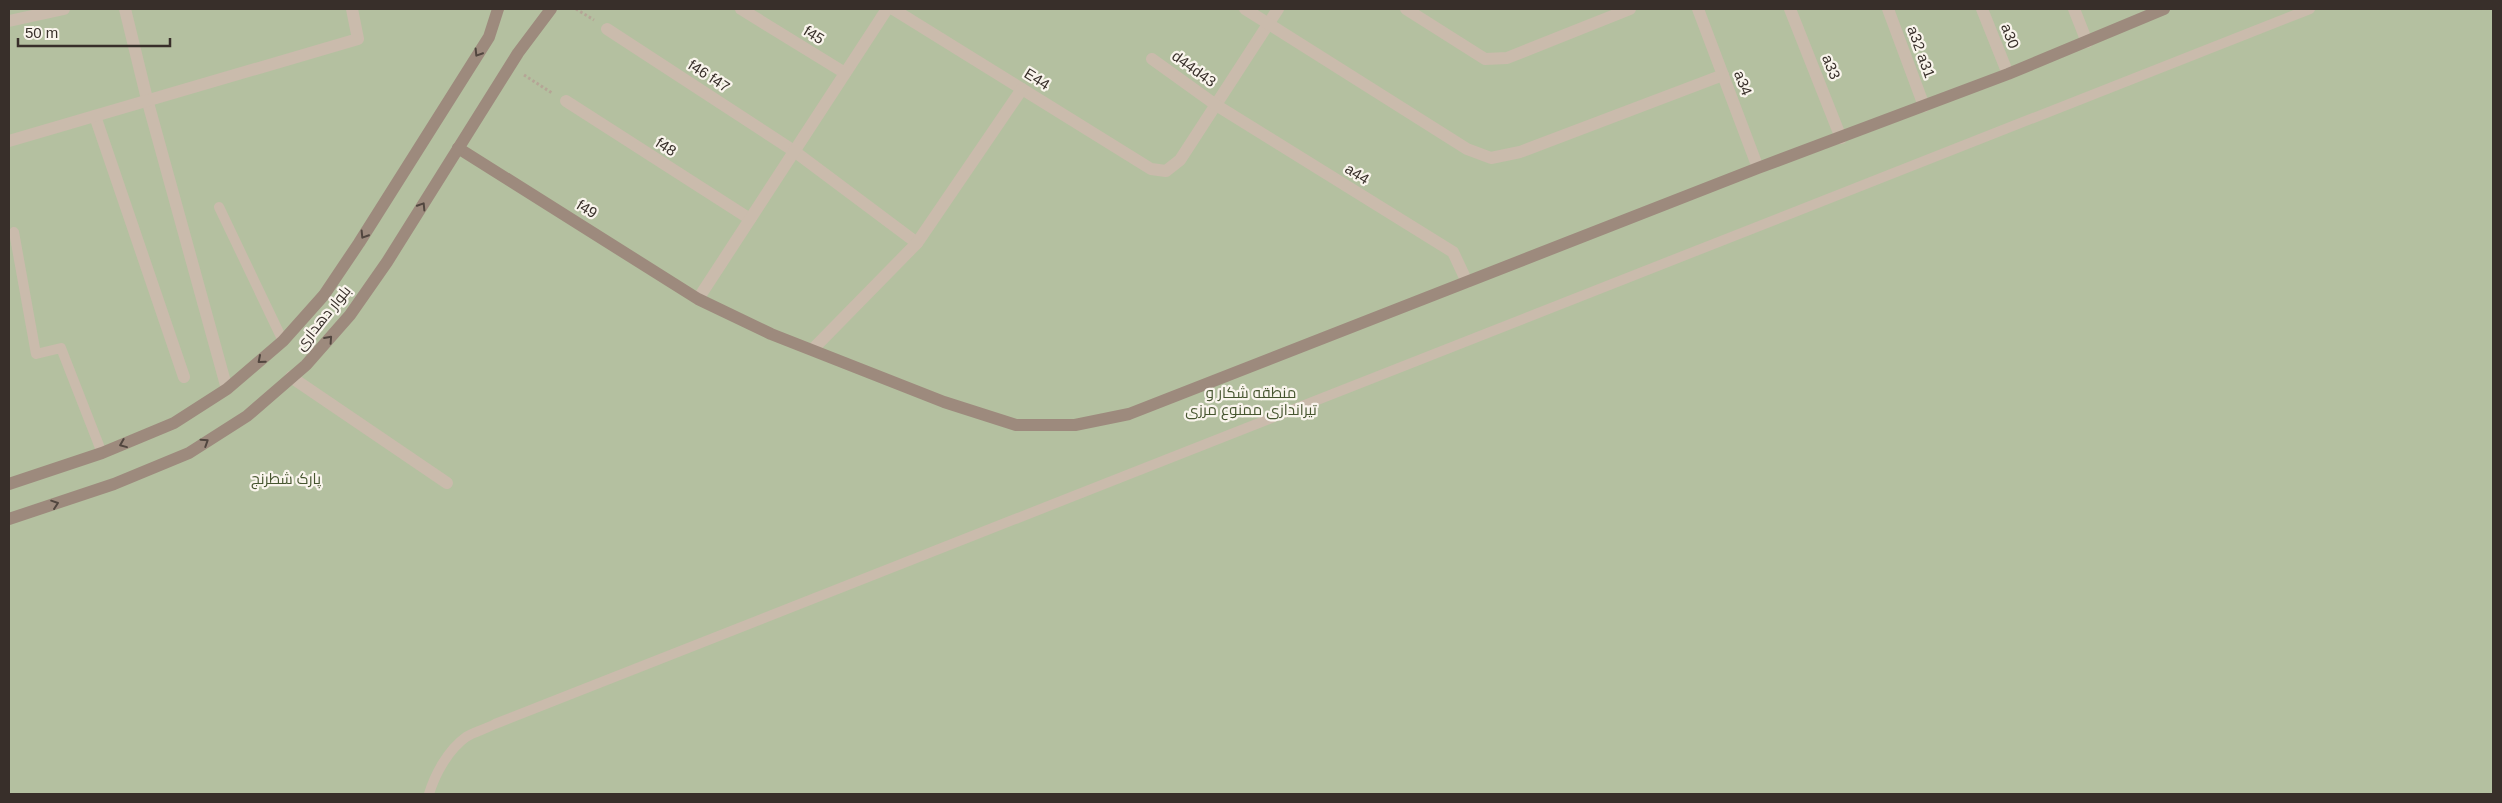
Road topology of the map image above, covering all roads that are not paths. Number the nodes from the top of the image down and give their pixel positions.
1 (64, 9) edge
2 (125, 9) edge
3 (352, 9) edge
4 (498, 9) edge
5 (551, 9) edge
6 (741, 9) edge
7 (887, 9) edge
8 (893, 9) edge
9 (1245, 9) edge
10 (1278, 9) edge
11 (1406, 9) edge
12 (1630, 9) edge
13 (1698, 9) edge
14 (1790, 9) edge
15 (1888, 9) edge
16 (1982, 9) edge
17 (2074, 9) edge
18 (2164, 9) edge
19 (2310, 9) edge
20 (9, 21) edge
21 (1268, 23) junction
22 (607, 29) road end
23 (2087, 42) junction
24 (1152, 59) dead end
25 (845, 73) junction
26 (2008, 74) junction
27 (1723, 75) junction
28 (1022, 89) junction
29 (147, 98) junction
30 (566, 101) road end
31 (1216, 105) junction
32 (1924, 106) junction
33 (95, 116) junction
34 (1841, 138) junction
35 (9, 141) edge
36 (458, 148) junction
37 (794, 151) junction
38 (1758, 168) junction
39 (219, 207) dead end
40 (750, 220) junction
41 (14, 232) dead end
42 (917, 244) junction
43 (1468, 282) junction
44 (698, 298) junction
45 (283, 341) junction
46 (812, 350) junction
47 (184, 377) dead end
48 (292, 378) junction
49 (227, 389) junction
50 (102, 452) junction
51 (446, 483) dead end
52 (9, 484) edge
53 (9, 518) edge
54 (429, 794) edge

1 - 20 street
2 - 29 street
3 - 29 street
4 -> 45 main road, بلوار دهداری
5 - 36 main road, بلوار دهداری
6 - 25 street, f45
7 - 25 street
8 - 28 street, E44
9 - 21 street
10 - 21 street
11 - 12 street
13 - 27 street, a34
14 - 34 street, a33
15 - 32 street, a32 a31
16 - 26 street, a30
17 - 23 street
18 - 23 main road, f49
19 - 54 lane
21 - 27 street
21 - 31 street
22 - 37 street, f46 f47
23 - 26 main road, f49
24 - 31 street, d44d43
25 - 37 street
26 - 32 main road, f49
27 - 38 street, a34
28 - 31 street, E44
28 - 42 street
29 - 33 street
29 - 49 street
30 - 40 street, f48
31 - 43 street, a44
32 - 34 main road, f49
33 - 35 street
33 - 47 street
34 - 38 main road, f49
36 - 44 main road, f49
48 -> 36 main road, بلوار دهداری
37 - 40 street
37 - 42 street, f46 f47
38 - 43 main road, f49
39 - 45 lane
40 - 44 street
41 - 50 lane
42 - 46 street
43 - 46 main road, f49
44 - 46 main road, f49
45 -> 49 main road, بلوار دهداری
48 - 51 street
53 -> 48 main road, بلوار دهداری
49 -> 50 main road, بلوار دهداری
50 - 52 main road, بلوار دهداری

